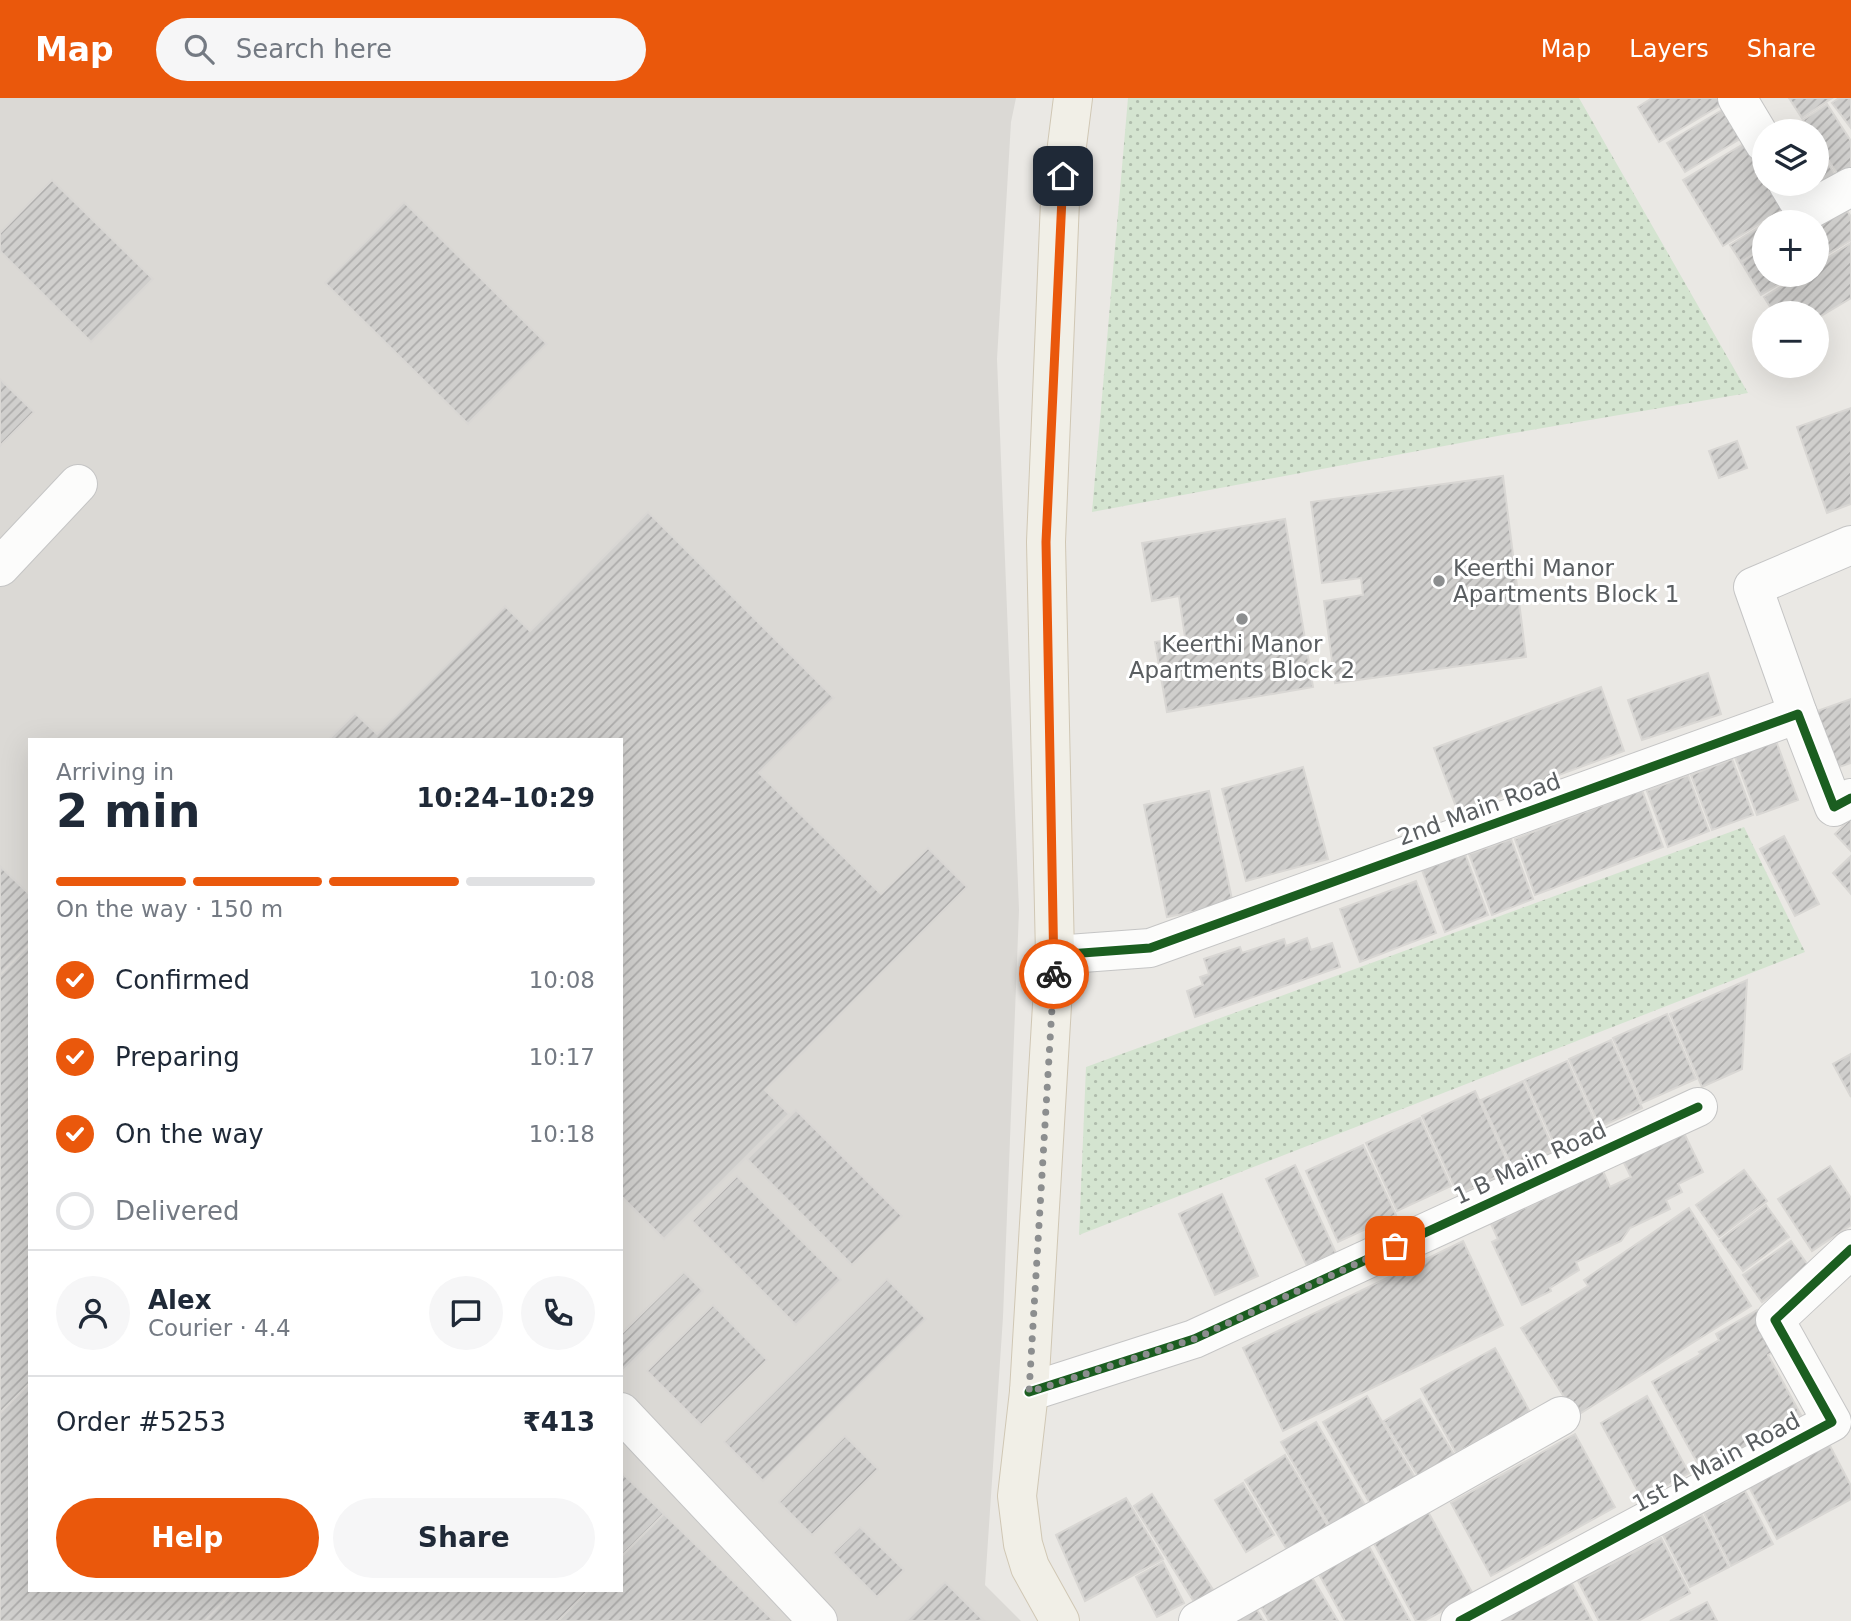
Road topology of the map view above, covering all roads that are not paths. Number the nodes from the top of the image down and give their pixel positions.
1 (1073, 98) edge
2 (1737, 98) edge
3 (1752, 123) edge
4 (1851, 187) edge
5 (1795, 196) edge
6 (78, 484) dead end
7 (1851, 545) edge
8 (0, 567) edge
9 (1798, 714) junction
10 (1851, 798) edge
11 (1055, 955) junction
12 (1698, 1107) dead end
13 (1851, 1249) edge
14 (1029, 1392) junction
15 (623, 1414) edge
16 (1561, 1416) dead end
17 (818, 1621) edge
18 (1060, 1621) edge
19 (1198, 1621) edge
20 (1460, 1621) edge

1 - 11 main road
2 - 3 street
4 - 5 street
6 - 8 street
7 - 9 street
9 - 10 street
9 - 11 street, 2nd Main Road
11 - 14 main road
12 - 14 street, 1 B Main Road
13 - 20 street, 1st A Main Road
14 - 18 main road
15 - 17 street
16 - 19 street

